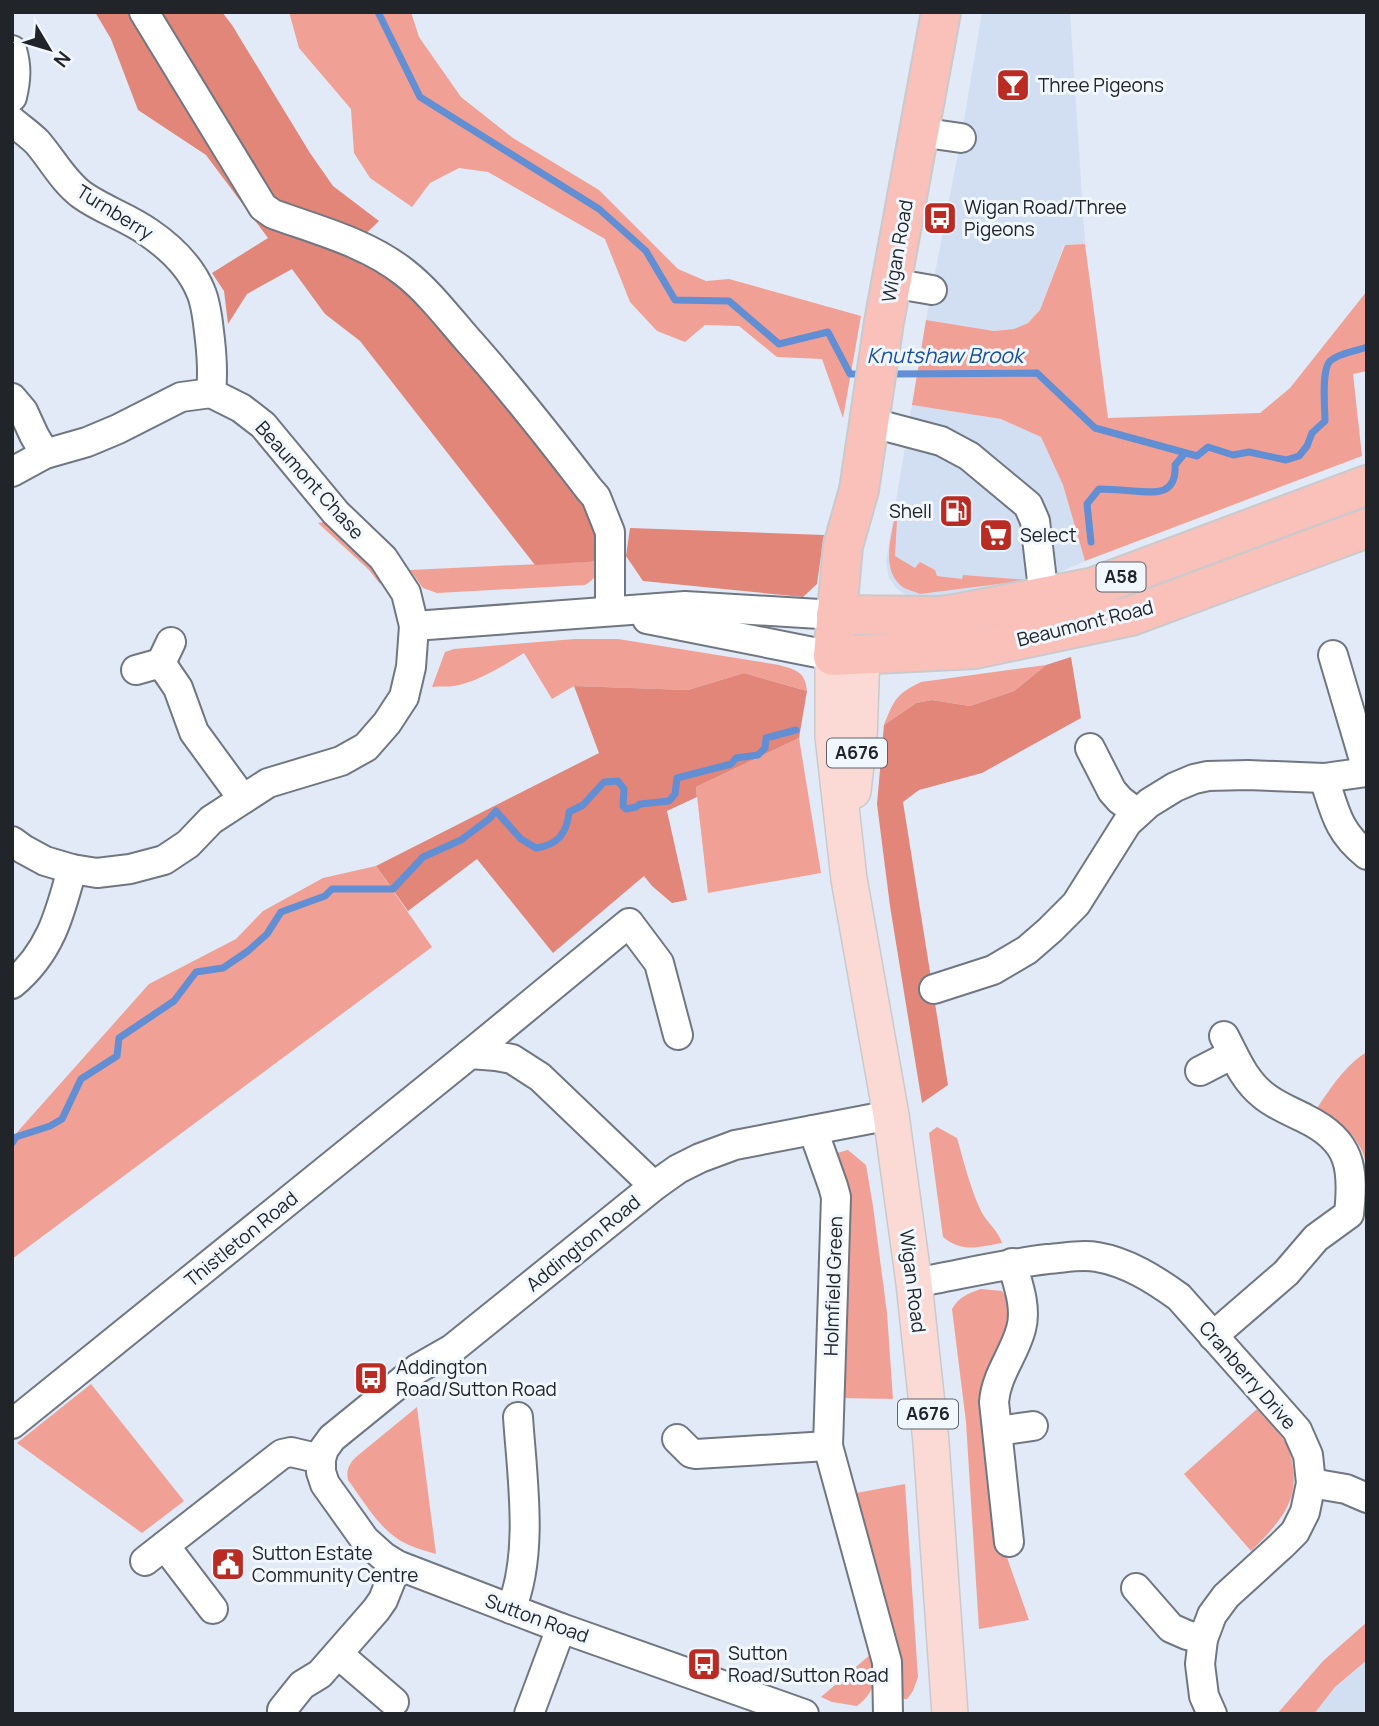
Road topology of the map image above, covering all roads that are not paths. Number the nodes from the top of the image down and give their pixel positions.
1 (144, 12) edge
2 (941, 12) edge
3 (12, 50) edge
4 (12, 97) edge
5 (12, 121) edge
6 (919, 132) junction
7 (961, 138) dead end
8 (891, 283) junction
9 (932, 290) dead end
10 (211, 393) junction
11 (12, 398) edge
12 (869, 422) junction
13 (45, 454) junction
14 (12, 472) edge
15 (1367, 485) edge
16 (1367, 528) edge
17 (610, 611) junction
18 (850, 615) junction
19 (1046, 615) junction
20 (414, 625) junction
21 (1333, 654) dead end
22 (847, 656) junction
23 (156, 658) dead end
24 (1090, 748) dead end
25 (1367, 771) edge
26 (1324, 778) junction
27 (243, 799) junction
28 (1137, 813) junction
29 (12, 841) edge
30 (1367, 855) edge
31 (72, 869) junction
32 (12, 984) edge
33 (934, 989) dead end
34 (678, 1035) dead end
35 (470, 1054) junction
36 (1200, 1071) dead end
37 (891, 1115) junction
38 (813, 1130) junction
39 (654, 1186) junction
40 (1358, 1219) edge
41 (1012, 1263) junction
42 (914, 1283) junction
43 (1213, 1336) junction
44 (518, 1417) dead end
45 (12, 1424) edge
46 (1033, 1426) dead end
47 (998, 1431) junction
48 (677, 1439) dead end
49 (828, 1446) junction
50 (321, 1459) junction
51 (1311, 1483) junction
52 (1367, 1498) edge
53 (1009, 1542) dead end
54 (397, 1565) junction
55 (1136, 1588) dead end
56 (213, 1609) dead end
57 (511, 1609) junction
58 (561, 1628) junction
59 (1203, 1639) junction
60 (329, 1664) junction
61 (394, 1702) dead end
62 (282, 1710) dead end
63 (1208, 1713) edge
64 (529, 1714) edge
65 (804, 1714) edge
66 (888, 1714) edge
67 (950, 1714) edge

1 - 17 street
2 - 6 highway, Wigan Road
3 - 4 street
5 - 10 street, Turnberry
6 - 7 street
6 - 8 highway, Wigan Road
8 - 9 street
8 - 12 highway, Wigan Road
10 - 13 street
10 - 20 street, Beaumont Chase
11 - 13 street
12 - 18 highway, Wigan Road
12 - 19 street
13 - 14 street
15 - 19 highway, Beaumont Road / A58
16 - 19 highway, Beaumont Road / A58
17 - 18 street
17 - 20 street
17 - 22 street
18 - 19 highway, Beaumont Road / A58
18 - 22 highway, Wigan Road
19 - 22 highway, Beaumont Road / A58
20 - 27 street, Beaumont Chase
21 - 25 street
22 - 37 main road, Wigan Road / A676
23 - 27 street
24 - 28 street
25 - 26 street
26 - 28 street
26 - 30 street
27 - 31 street, Beaumont Chase
28 - 33 street
29 - 31 street, Beaumont Chase
31 - 32 street
34 - 35 street, Thistleton Road
35 - 39 street
35 - 45 street, Thistleton Road
36 - 40 street
37 - 38 street, Addington Road
37 - 42 main road, Wigan Road / A676
38 - 39 street, Addington Road
38 - 49 street, Holmfield Green
39 - 50 street, Addington Road
40 - 43 street
41 - 42 street, Cranberry Drive
41 - 43 street, Cranberry Drive
41 - 47 street
42 - 67 main road, Wigan Road / A676
43 - 51 street, Cranberry Drive
44 - 57 street
46 - 47 street
47 - 53 street
48 - 49 street
49 - 66 street, Holmfield Green
50 - 54 street, Sutton Road
50 - 56 street
51 - 52 street
51 - 59 street, Cranberry Drive
54 - 57 street, Sutton Road
54 - 60 street
55 - 59 street
57 - 58 street, Sutton Road
58 - 64 street
58 - 65 street, Sutton Road
59 - 63 street, Cranberry Drive
60 - 61 street
60 - 62 street

